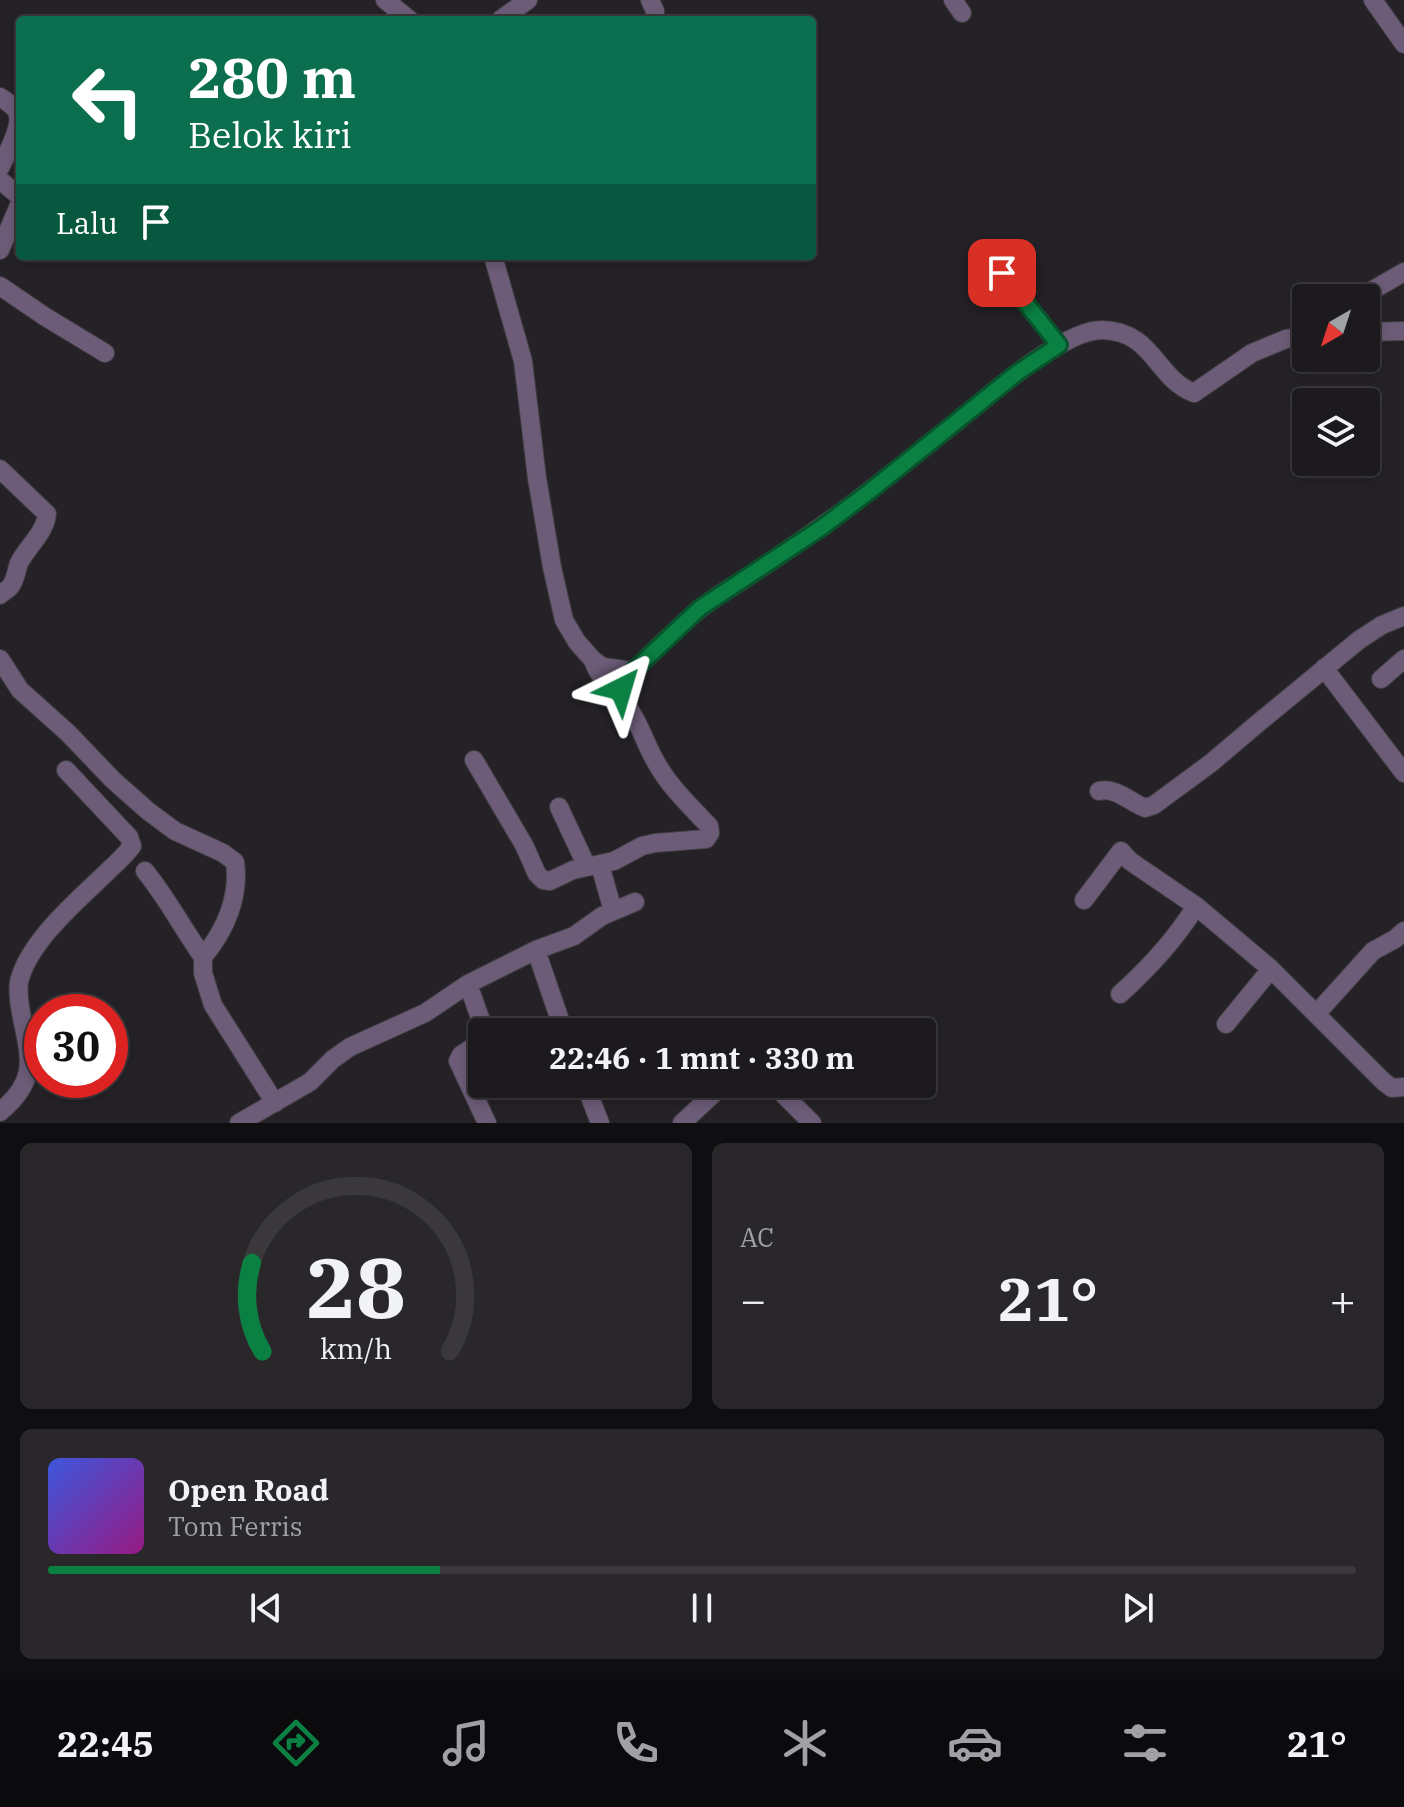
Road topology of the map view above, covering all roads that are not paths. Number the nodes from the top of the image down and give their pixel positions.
1 (385, 0) edge
2 (528, 0) edge
3 (1373, 0) edge
4 (405, 16) edge
5 (506, 16) edge
6 (1404, 44) edge
7 (0, 97) edge
8 (16, 110) edge
9 (16, 132) edge
10 (0, 168) edge
11 (0, 180) edge
12 (16, 205) edge
13 (16, 213) edge
14 (0, 250) edge
15 (494, 260) edge
16 (1404, 272) edge
17 (1002, 273) dead end
18 (0, 286) edge
19 (1380, 286) edge
20 (1404, 331) edge
21 (1380, 332) edge
22 (1292, 336) edge
23 (1292, 338) edge
24 (1286, 339) junction
25 (1059, 345) junction
26 (105, 353) dead end
27 (0, 469) edge
28 (0, 595) edge
29 (1404, 616) edge
30 (0, 659) edge
31 (1404, 659) edge
32 (593, 660) junction
33 (1324, 668) junction
34 (633, 671) junction
35 (1381, 679) dead end
36 (622, 698) junction
37 (474, 760) dead end
38 (66, 770) dead end
39 (1404, 773) edge
40 (1099, 791) dead end
41 (559, 807) dead end
42 (596, 869) junction
43 (145, 871) dead end
44 (1084, 900) dead end
45 (635, 902) dead end
46 (1196, 906) junction
47 (612, 910) junction
48 (1404, 931) edge
49 (536, 950) junction
50 (203, 957) junction
51 (1271, 969) junction
52 (468, 984) junction
53 (1120, 994) dead end
54 (1317, 1013) junction
55 (480, 1018) edge
56 (559, 1018) edge
57 (1226, 1024) dead end
58 (468, 1050) edge
59 (468, 1082) edge
60 (1404, 1087) edge
61 (475, 1098) edge
62 (590, 1098) edge
63 (709, 1098) edge
64 (787, 1098) edge
65 (275, 1103) junction
66 (0, 1112) edge
67 (239, 1123) edge
68 (487, 1123) edge
69 (600, 1123) edge
70 (682, 1123) edge
71 (812, 1123) edge

1 - 4 street
2 - 5 street
3 - 6 street
7 - 8 street
9 - 10 street
11 - 12 street
13 - 14 street
15 - 32 street
16 - 19 street
17 - 25 street
18 - 26 street
20 - 21 street
22 - 24 street
23 - 24 street
24 - 25 street
25 - 34 street
27 - 28 street
29 - 33 street
30 - 50 street
31 - 35 street
32 - 34 street
32 - 36 street
33 - 39 street
33 - 40 street
34 - 36 street
36 - 42 street
37 - 42 street
38 - 66 street
41 - 42 street
42 - 47 street
43 - 50 street
44 - 46 street
45 - 47 street
46 - 51 street
46 - 53 street
47 - 49 street
48 - 54 street
49 - 52 street
49 - 56 street
50 - 65 street
51 - 54 street
51 - 57 street
52 - 55 street
52 - 65 street
54 - 60 street
58 - 59 street
61 - 68 street
62 - 69 street
63 - 70 street
64 - 71 street
65 - 67 street

